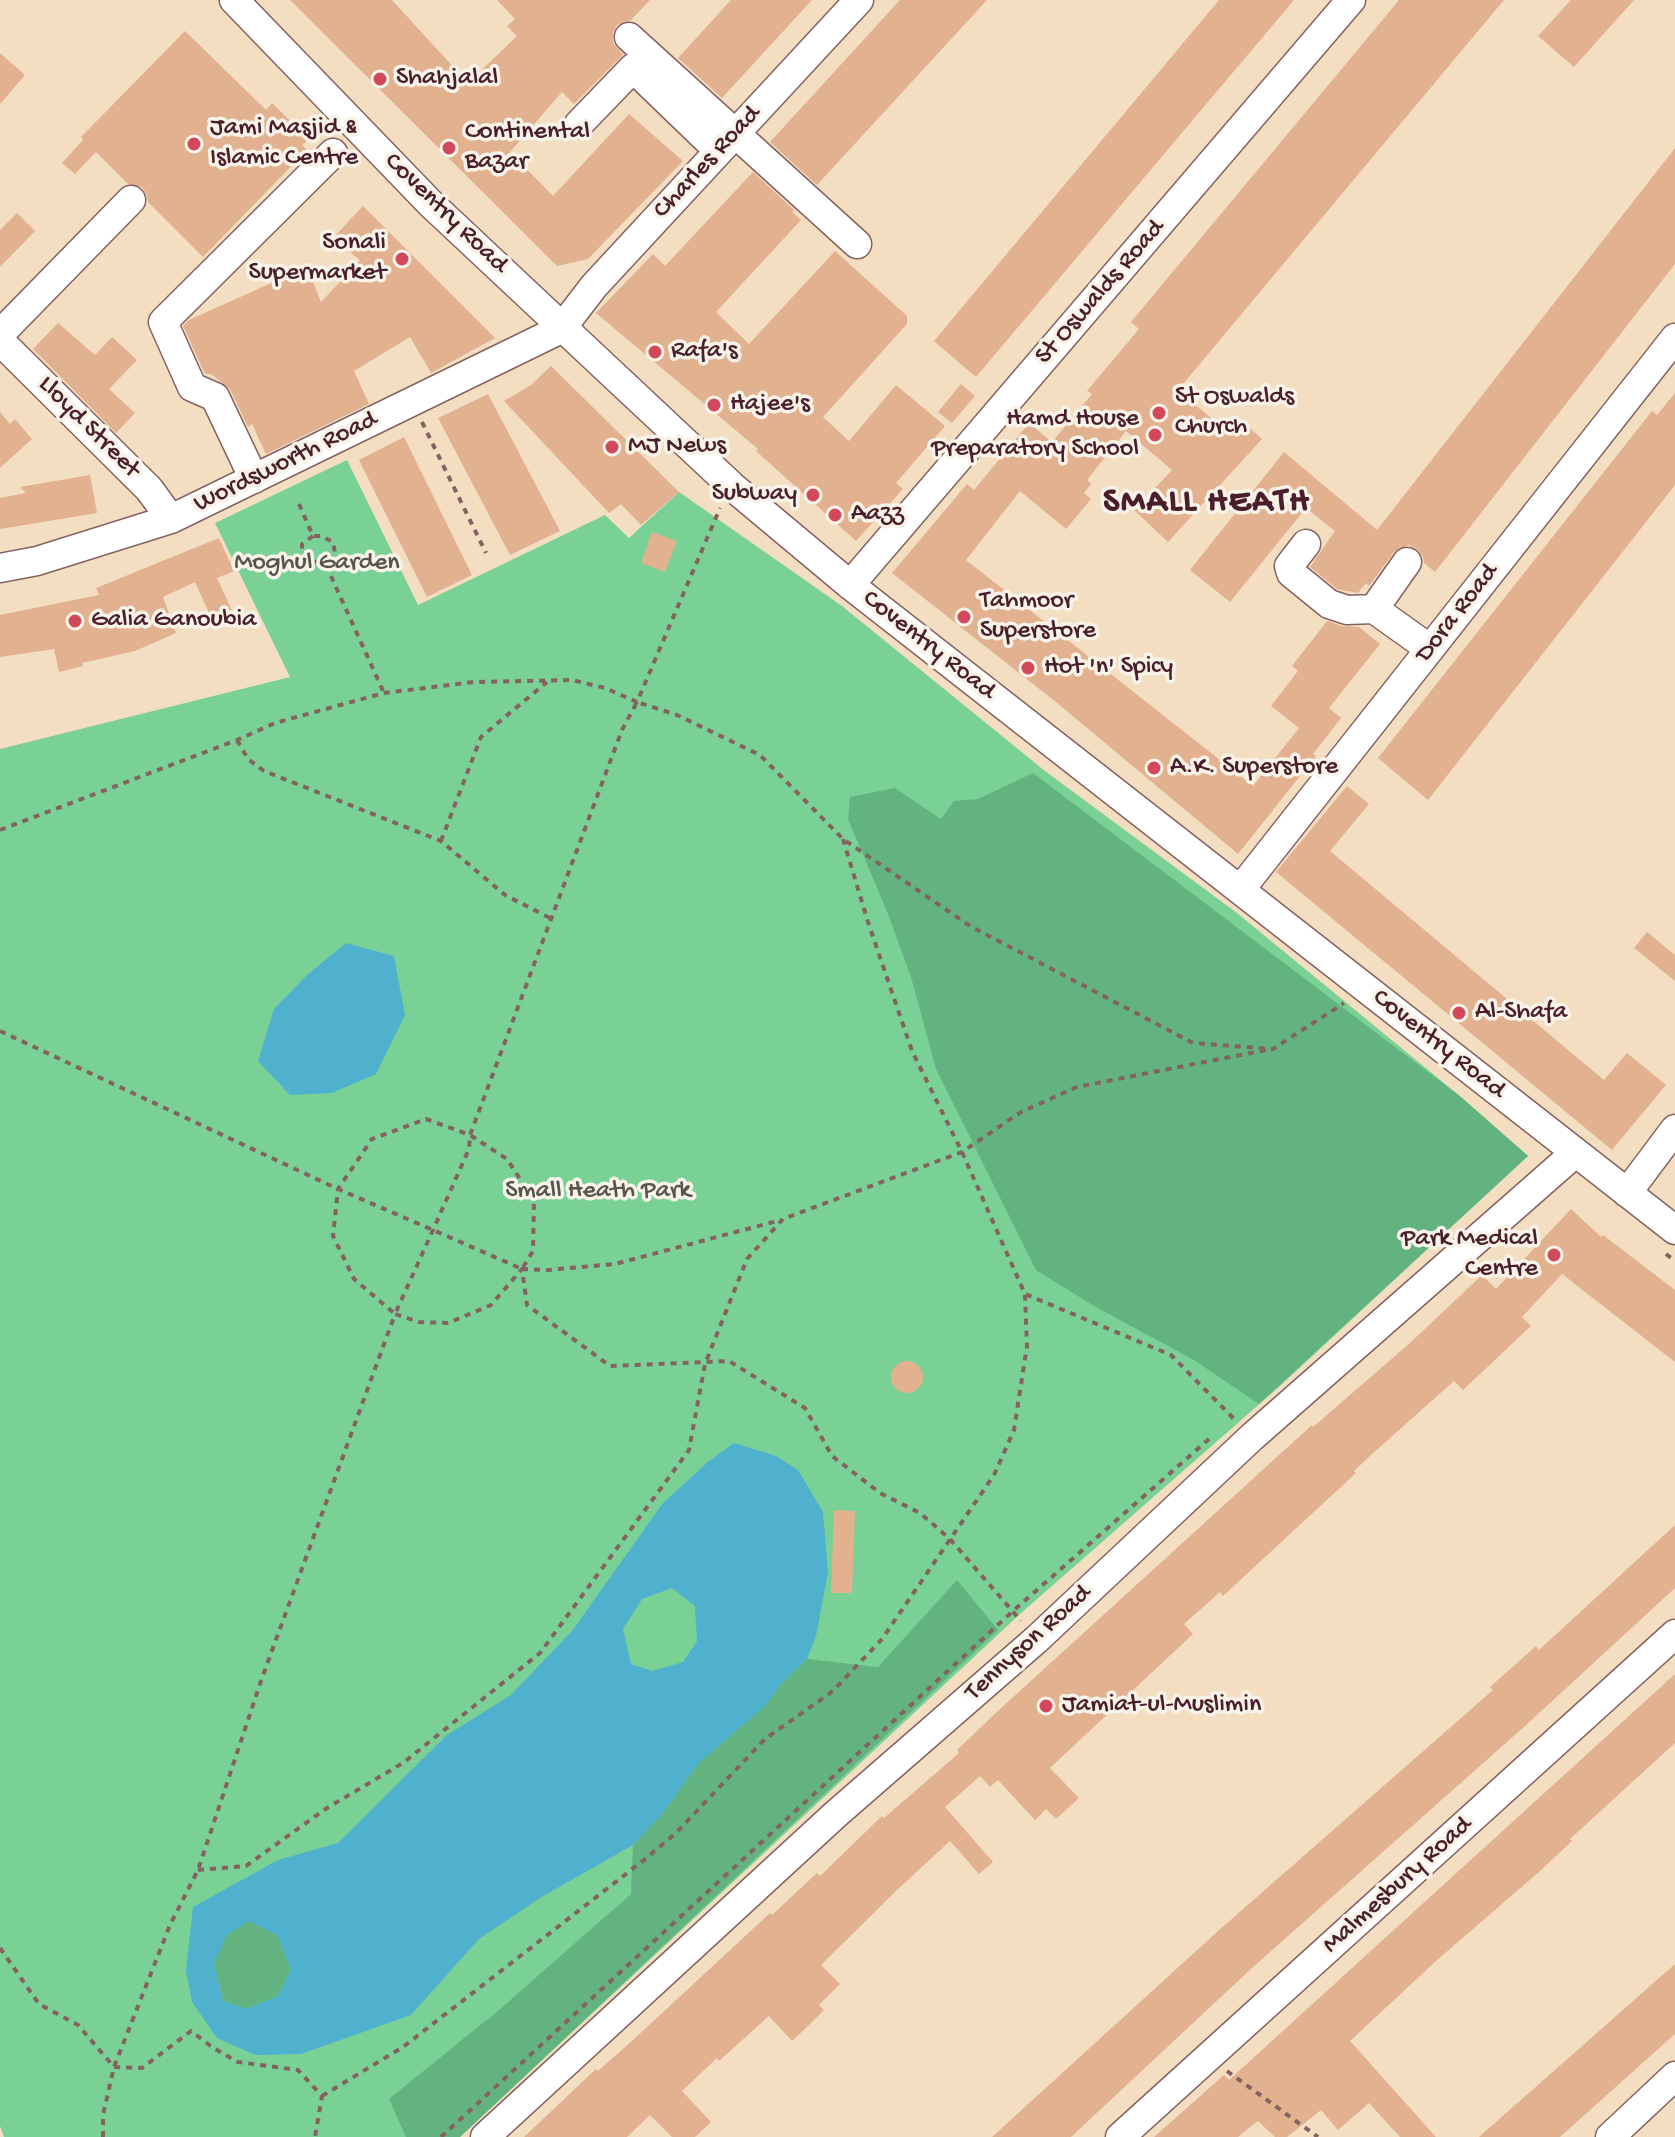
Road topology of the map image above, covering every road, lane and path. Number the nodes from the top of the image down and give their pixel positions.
1 (234, 0) edge
2 (859, 0) edge
3 (1351, 0) edge
4 (629, 37) dead end
5 (579, 124) dead end
6 (728, 141) junction
7 (333, 153) dead end
8 (131, 200) dead end
9 (857, 244) dead end
10 (561, 329) junction
11 (0, 334) edge
12 (1675, 338) edge
13 (0, 341) edge
14 (412, 401) junction
15 (254, 479) junction
16 (734, 488) junction
17 (299, 504) dead end
18 (171, 519) junction
19 (313, 536) junction
20 (1306, 544) dead end
21 (486, 553) dead end
22 (1407, 562) dead end
23 (325, 563) junction
24 (0, 568) edge
25 (850, 585) junction
26 (1374, 609) junction
27 (1430, 649) junction
28 (547, 682) junction
29 (384, 693) junction
30 (637, 702) junction
31 (237, 740) junction
32 (0, 830) edge
33 (843, 839) junction
34 (441, 841) junction
35 (1240, 890) junction
36 (552, 919) junction
37 (1370, 992) junction
38 (0, 1031) edge
39 (1273, 1049) junction
40 (1675, 1129) edge
41 (470, 1135) junction
42 (962, 1152) junction
43 (1575, 1153) junction
44 (338, 1189) junction
45 (1627, 1193) junction
46 (783, 1219) junction
47 (433, 1230) junction
48 (1675, 1230) edge
49 (522, 1269) junction
50 (1025, 1294) junction
51 (395, 1314) junction
52 (705, 1364) junction
53 (1252, 1437) junction
54 (950, 1539) junction
55 (1675, 1634) edge
56 (1037, 1639) junction
57 (198, 1870) junction
58 (0, 1948) edge
59 (1209, 2057) junction
60 (114, 2067) junction
61 (1675, 2076) edge
62 (322, 2096) junction
63 (103, 2137) edge
64 (315, 2137) edge
65 (485, 2137) edge
66 (1120, 2137) edge
67 (1318, 2137) edge
68 (1610, 2137) edge

1 - 10 street, Coventry Road
2 - 6 street, Charles Road
3 - 25 street, St Oswalds Road
4 - 6 street
5 - 6 street
6 - 9 street
6 - 10 street, Charles Road
7 - 15 street
8 - 11 street
10 - 14 street, Wordsworth Road
10 - 16 street, Coventry Road
12 - 27 street, Dora Road
13 - 18 street, Lloyd Street
14 - 15 street, Wordsworth Road
14 - 21 path
15 - 18 street, Wordsworth Road
16 - 25 street, Coventry Road
16 - 30 path
17 - 19 path
18 - 24 street, Wordsworth Road
19 - 23 path
19 - 23 path
20 - 26 street
22 - 26 street
23 - 29 path
25 - 35 street, Coventry Road
26 - 27 street
27 - 35 street, Dora Road
28 - 29 path
28 - 30 path
28 - 34 path
29 - 31 path
30 - 33 path
30 - 36 path
31 - 32 path
31 - 34 path
33 - 39 path
33 - 42 path
34 - 36 path
35 - 37 street, Coventry Road
36 - 41 path
37 - 39 path
37 - 43 street, Coventry Road
38 - 44 path
39 - 42 path
40 - 45 street
41 - 44 path
41 - 47 path
41 - 49 path
42 - 46 path
42 - 50 path
43 - 45 street, Coventry Road
43 - 53 street, Tennyson Road
44 - 47 path
44 - 51 path
45 - 48 street, Coventry Road
46 - 49 path
46 - 52 path
47 - 49 path
47 - 51 path
49 - 51 path
49 - 52 path
50 - 53 path
50 - 54 path
51 - 57 path
52 - 54 path
52 - 57 path
53 - 56 street, Tennyson Road
54 - 56 path
54 - 62 path
55 - 59 street, Malmesbury Road
56 - 65 street, Tennyson Road
57 - 60 path
58 - 60 path
59 - 66 street, Malmesbury Road
59 - 67 path
60 - 62 path
60 - 63 path
61 - 68 street
62 - 64 path

